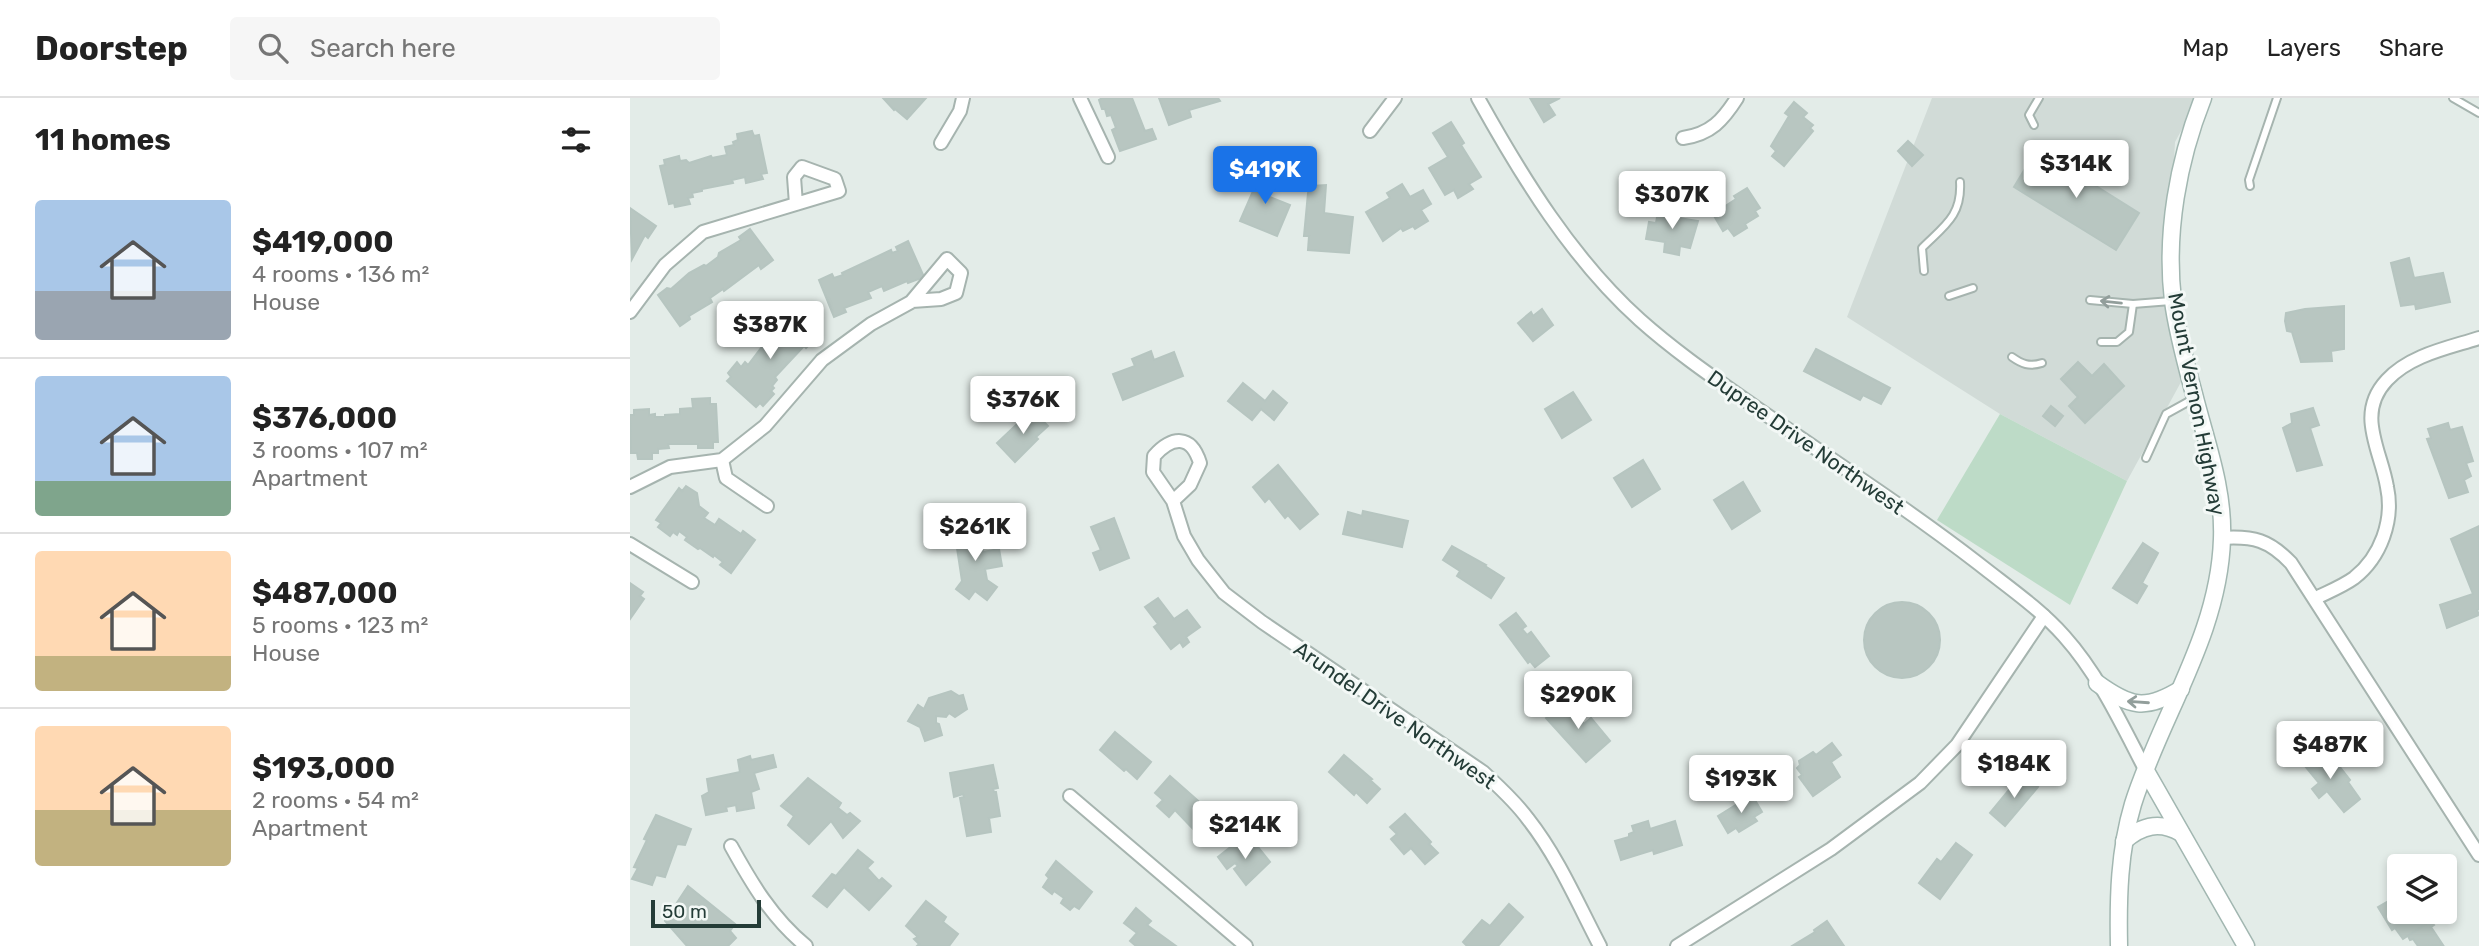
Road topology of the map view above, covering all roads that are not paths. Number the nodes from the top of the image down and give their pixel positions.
1 (963, 98) edge
2 (1080, 98) edge
3 (1395, 98) edge
4 (1478, 98) edge
5 (1737, 98) edge
6 (2039, 98) edge
7 (2203, 98) edge
8 (2277, 98) edge
9 (2453, 98) edge
10 (2479, 113) edge
11 (2034, 125) dead end
12 (1370, 131) dead end
13 (1683, 138) dead end
14 (940, 143) dead end
15 (1108, 157) dead end
16 (1960, 182) dead end
17 (2250, 186) dead end
18 (796, 204) junction
19 (1924, 271) dead end
20 (1973, 288) dead end
21 (1949, 296) dead end
22 (2090, 299) dead end
23 (912, 301) dead end
24 (2173, 301) junction
25 (2133, 304) junction
26 (630, 312) edge
27 (2479, 338) edge
28 (2101, 342) dead end
29 (2012, 357) dead end
30 (2042, 363) dead end
31 (2194, 398) junction
32 (2146, 458) dead end
33 (722, 460) junction
34 (630, 487) edge
35 (1173, 501) junction
36 (767, 506) dead end
37 (2222, 538) junction
38 (630, 544) edge
39 (692, 582) dead end
40 (2316, 598) junction
41 (2044, 616) junction
42 (2097, 683) junction
43 (2181, 689) junction
44 (2146, 771) junction
45 (1070, 796) dead end
46 (2181, 833) junction
47 (2124, 841) junction
48 (731, 846) dead end
49 (2479, 855) edge
50 (806, 946) edge
51 (1246, 946) edge
52 (1600, 946) edge
53 (1677, 946) edge
54 (2119, 946) edge
55 (2246, 946) edge

1 - 14 street
2 - 15 street
3 - 12 street
4 - 41 street, Dupree Drive Northwest
5 - 13 street
6 - 11 lane
7 - 24 street, Mount Vernon Highway
8 - 17 lane
9 - 10 lane
16 - 19 lane
18 - 18 street
18 - 26 street
20 - 21 lane
25 -> 22 lane
23 - 33 street
24 - 25 lane
24 - 31 street, Mount Vernon Highway
25 - 28 lane
27 - 40 street
29 - 30 lane
31 - 32 lane
31 - 37 street, Mount Vernon Highway
33 - 34 street
33 - 36 street
35 - 35 street, Arundel Drive Northwest
35 - 52 street, Arundel Drive Northwest
37 - 40 street
37 - 43 street, Mount Vernon Highway
38 - 39 street
40 - 49 street
41 - 42 street, Dupree Drive Northwest
41 - 53 street
43 -> 42 street
42 - 44 street, Dupree Drive Northwest
43 - 44 street
44 - 46 street
44 - 47 street
45 - 51 street
46 - 47 street
46 - 55 street
47 - 54 street
48 - 50 street

